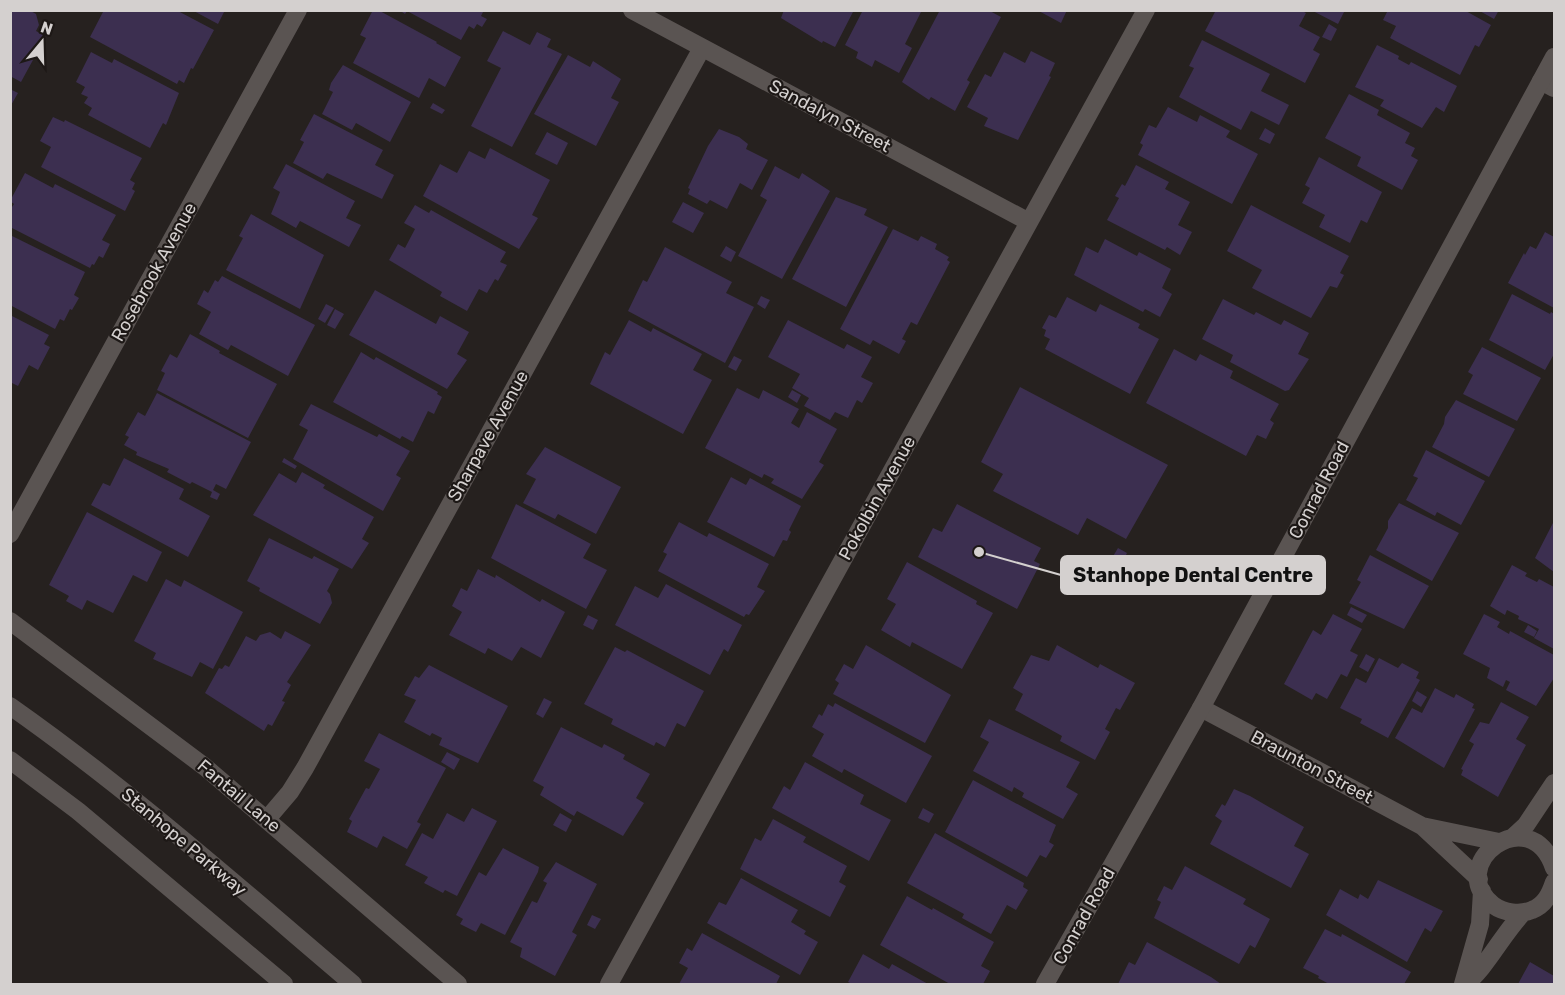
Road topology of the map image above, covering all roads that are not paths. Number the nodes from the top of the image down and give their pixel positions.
1 (298, 10) edge
2 (632, 10) edge
3 (1146, 10) edge
4 (702, 48) junction
5 (1554, 57) edge
6 (1548, 85) edge
7 (1029, 222) junction
8 (10, 534) edge
9 (10, 621) edge
10 (10, 706) edge
11 (1201, 708) junction
12 (10, 760) edge
13 (1554, 783) edge
14 (267, 819) junction
15 (1422, 826) junction
16 (1554, 837) edge
17 (1506, 839) junction
18 (1552, 862) edge
19 (1554, 882) edge
20 (1480, 885) junction
21 (1528, 911) junction
22 (1554, 915) edge
23 (284, 984) edge
24 (352, 984) edge
25 (458, 984) edge
26 (609, 984) edge
27 (1046, 984) edge
28 (1464, 984) edge

1 - 8 street, Rosebrook Avenue
2 - 4 street, Sandalyn Street
3 - 7 street, Pokolbin Avenue
4 - 7 street, Sandalyn Street
4 - 14 street, Sharpave Avenue
5 - 6 street, Conrad Road
6 - 11 street, Conrad Road
7 - 26 street, Pokolbin Avenue
9 - 14 street, Fantail Lane
10 - 24 street, Stanhope Parkway
11 - 15 street, Braunton Street
11 - 27 street, Conrad Road
12 - 23 street
13 - 17 street
14 - 25 street, Fantail Lane
15 - 17 street, Braunton Street
15 - 20 street, Braunton Street
16 - 18 street
17 - 18 street, Braunton Street
17 - 20 street
19 - 21 street
20 - 21 street, Braunton Street
20 - 28 street
21 - 22 street
21 - 28 street

